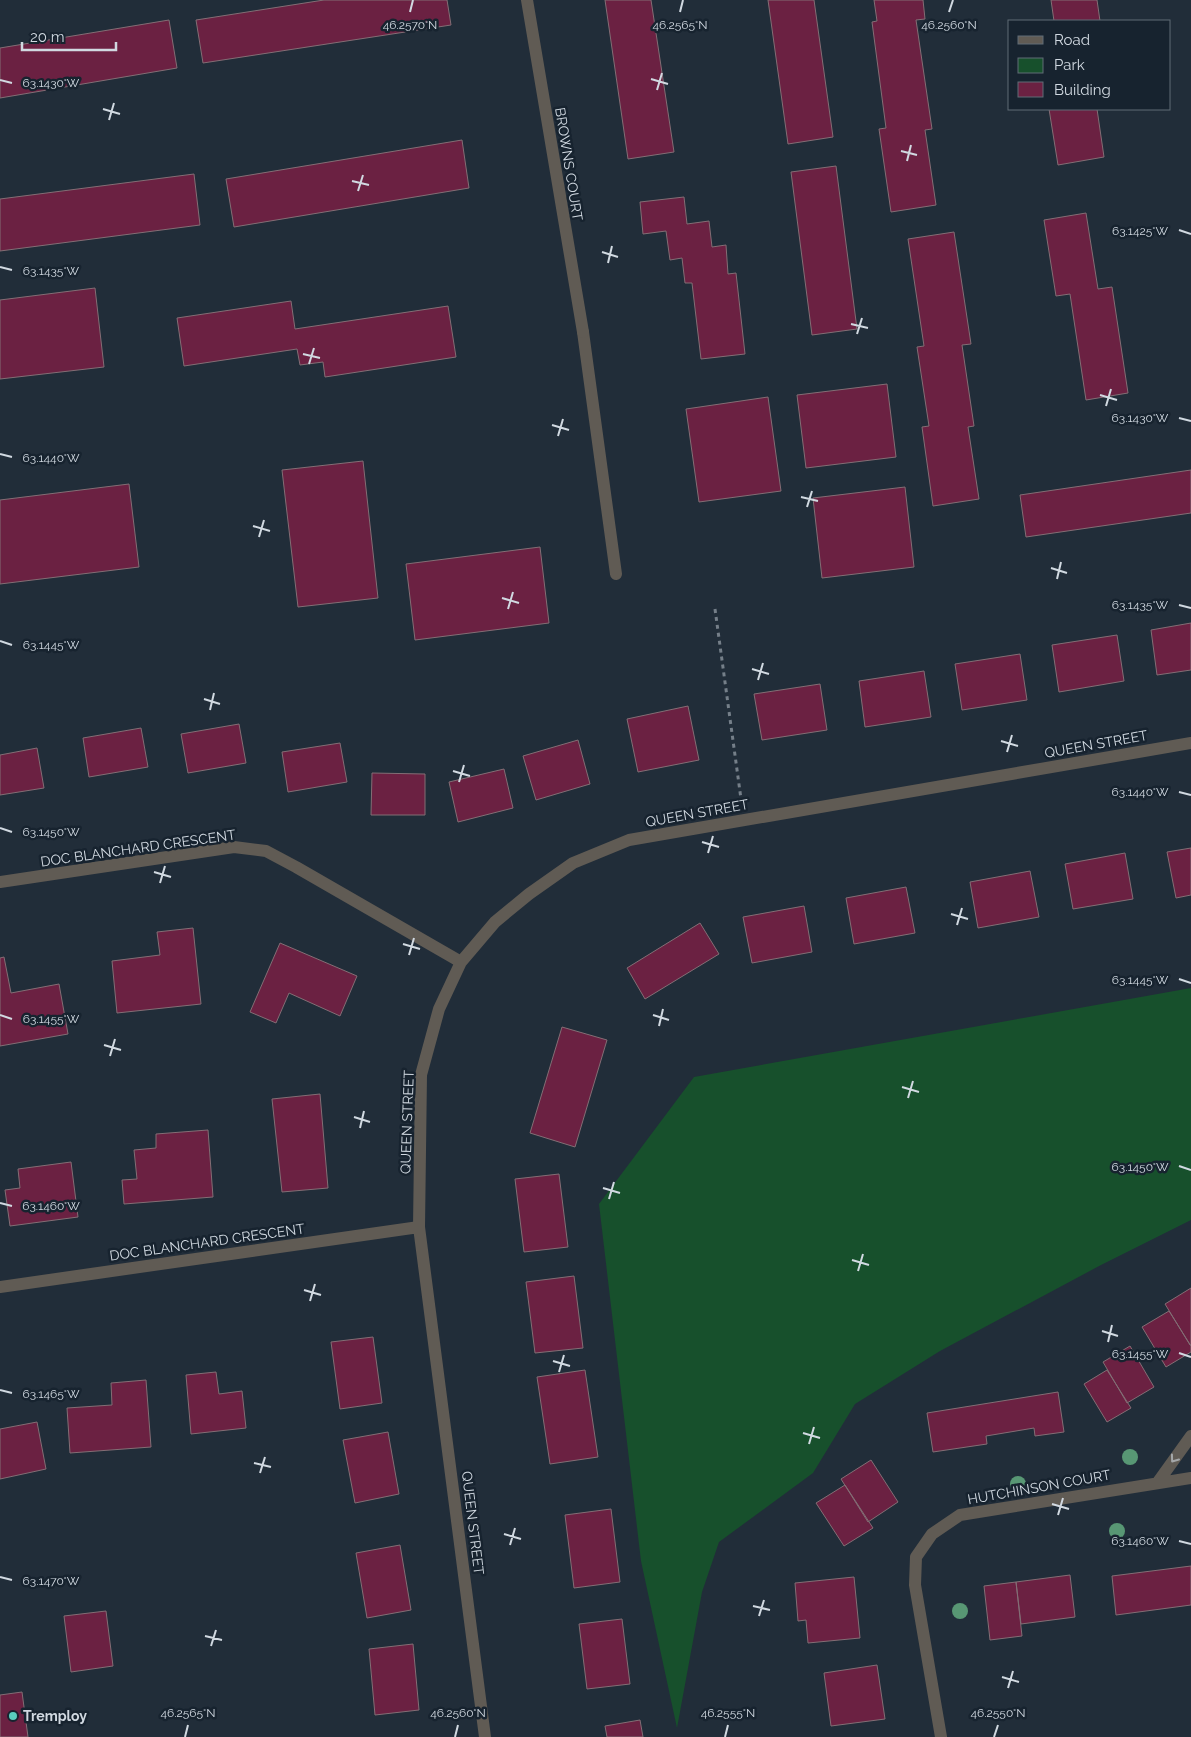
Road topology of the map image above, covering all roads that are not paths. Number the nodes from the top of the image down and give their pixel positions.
1 (527, 0) edge
2 (616, 574) dead end
3 (1191, 743) edge
4 (0, 882) edge
5 (461, 962) junction
6 (419, 1226) junction
7 (0, 1287) edge
8 (1191, 1436) edge
9 (1191, 1478) edge
10 (1158, 1482) junction
11 (485, 1737) edge
12 (941, 1737) edge

1 - 2 street, BROWNS COURT
3 - 5 street, QUEEN STREET
4 - 5 street, DOC BLANCHARD CRESCENT
5 - 6 street, QUEEN STREET
6 - 7 street, DOC BLANCHARD CRESCENT
6 - 11 street, QUEEN STREET
8 -> 10 street
9 - 10 street, HUTCHINSON COURT
10 - 12 street, HUTCHINSON COURT

